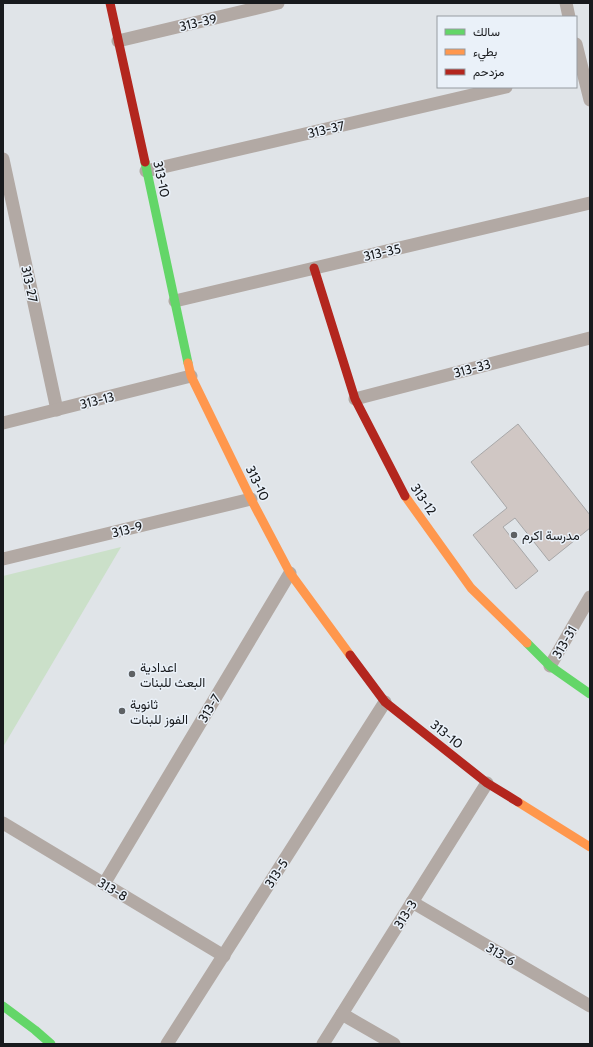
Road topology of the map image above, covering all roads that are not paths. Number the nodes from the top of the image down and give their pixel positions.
1 (110, 3) edge
2 (278, 3) edge
3 (566, 3) edge
4 (569, 16) edge
5 (118, 41) junction
6 (577, 48) edge
7 (583, 69) edge
8 (502, 88) edge
9 (590, 100) edge
10 (3, 159) edge
11 (146, 171) junction
12 (590, 203) edge
13 (314, 268) junction
14 (175, 301) junction
15 (590, 338) edge
16 (191, 376) junction
17 (355, 399) junction
18 (57, 410) junction
19 (3, 423) edge
20 (251, 499) junction
21 (3, 560) edge
22 (290, 573) junction
23 (590, 598) edge
24 (550, 666) junction
25 (590, 694) edge
26 (385, 702) junction
27 (487, 783) junction
28 (3, 823) edge
29 (590, 847) edge
30 (104, 884) junction
31 (412, 902) junction
32 (224, 956) junction
33 (3, 1006) edge
34 (590, 1006) edge
35 (342, 1014) junction
36 (51, 1044) edge
37 (167, 1044) edge
38 (323, 1044) edge
39 (394, 1044) edge

1 - 5 street, 313-10
2 - 5 street, 313-39
3 - 4 street
5 - 11 street, 313-10
6 - 7 street
7 - 9 street
8 - 11 street, 313-37
10 - 18 street, 313-27
11 - 14 street, 313-10
12 - 13 street, 313-35
13 - 14 street, 313-35
13 - 17 street, 313-12
14 - 16 street, 313-10
15 - 17 street, 313-33
16 - 18 street, 313-13
16 - 20 street, 313-10
17 - 24 street, 313-12
18 - 19 street, 313-13
20 - 21 street, 313-9
20 - 22 street, 313-10
22 - 26 street, 313-10
22 - 30 street, 313-7
23 - 24 street, 313-31
24 - 25 street, 313-12
26 - 27 street, 313-10
26 - 32 street, 313-5
27 - 29 street, 313-10
27 - 31 street, 313-3
28 - 30 street, 313-8
30 - 32 street, 313-8
31 - 34 street, 313-6
31 - 35 street, 313-3
32 - 37 street, 313-5
33 - 36 street
35 - 38 street, 313-3
35 - 39 street

